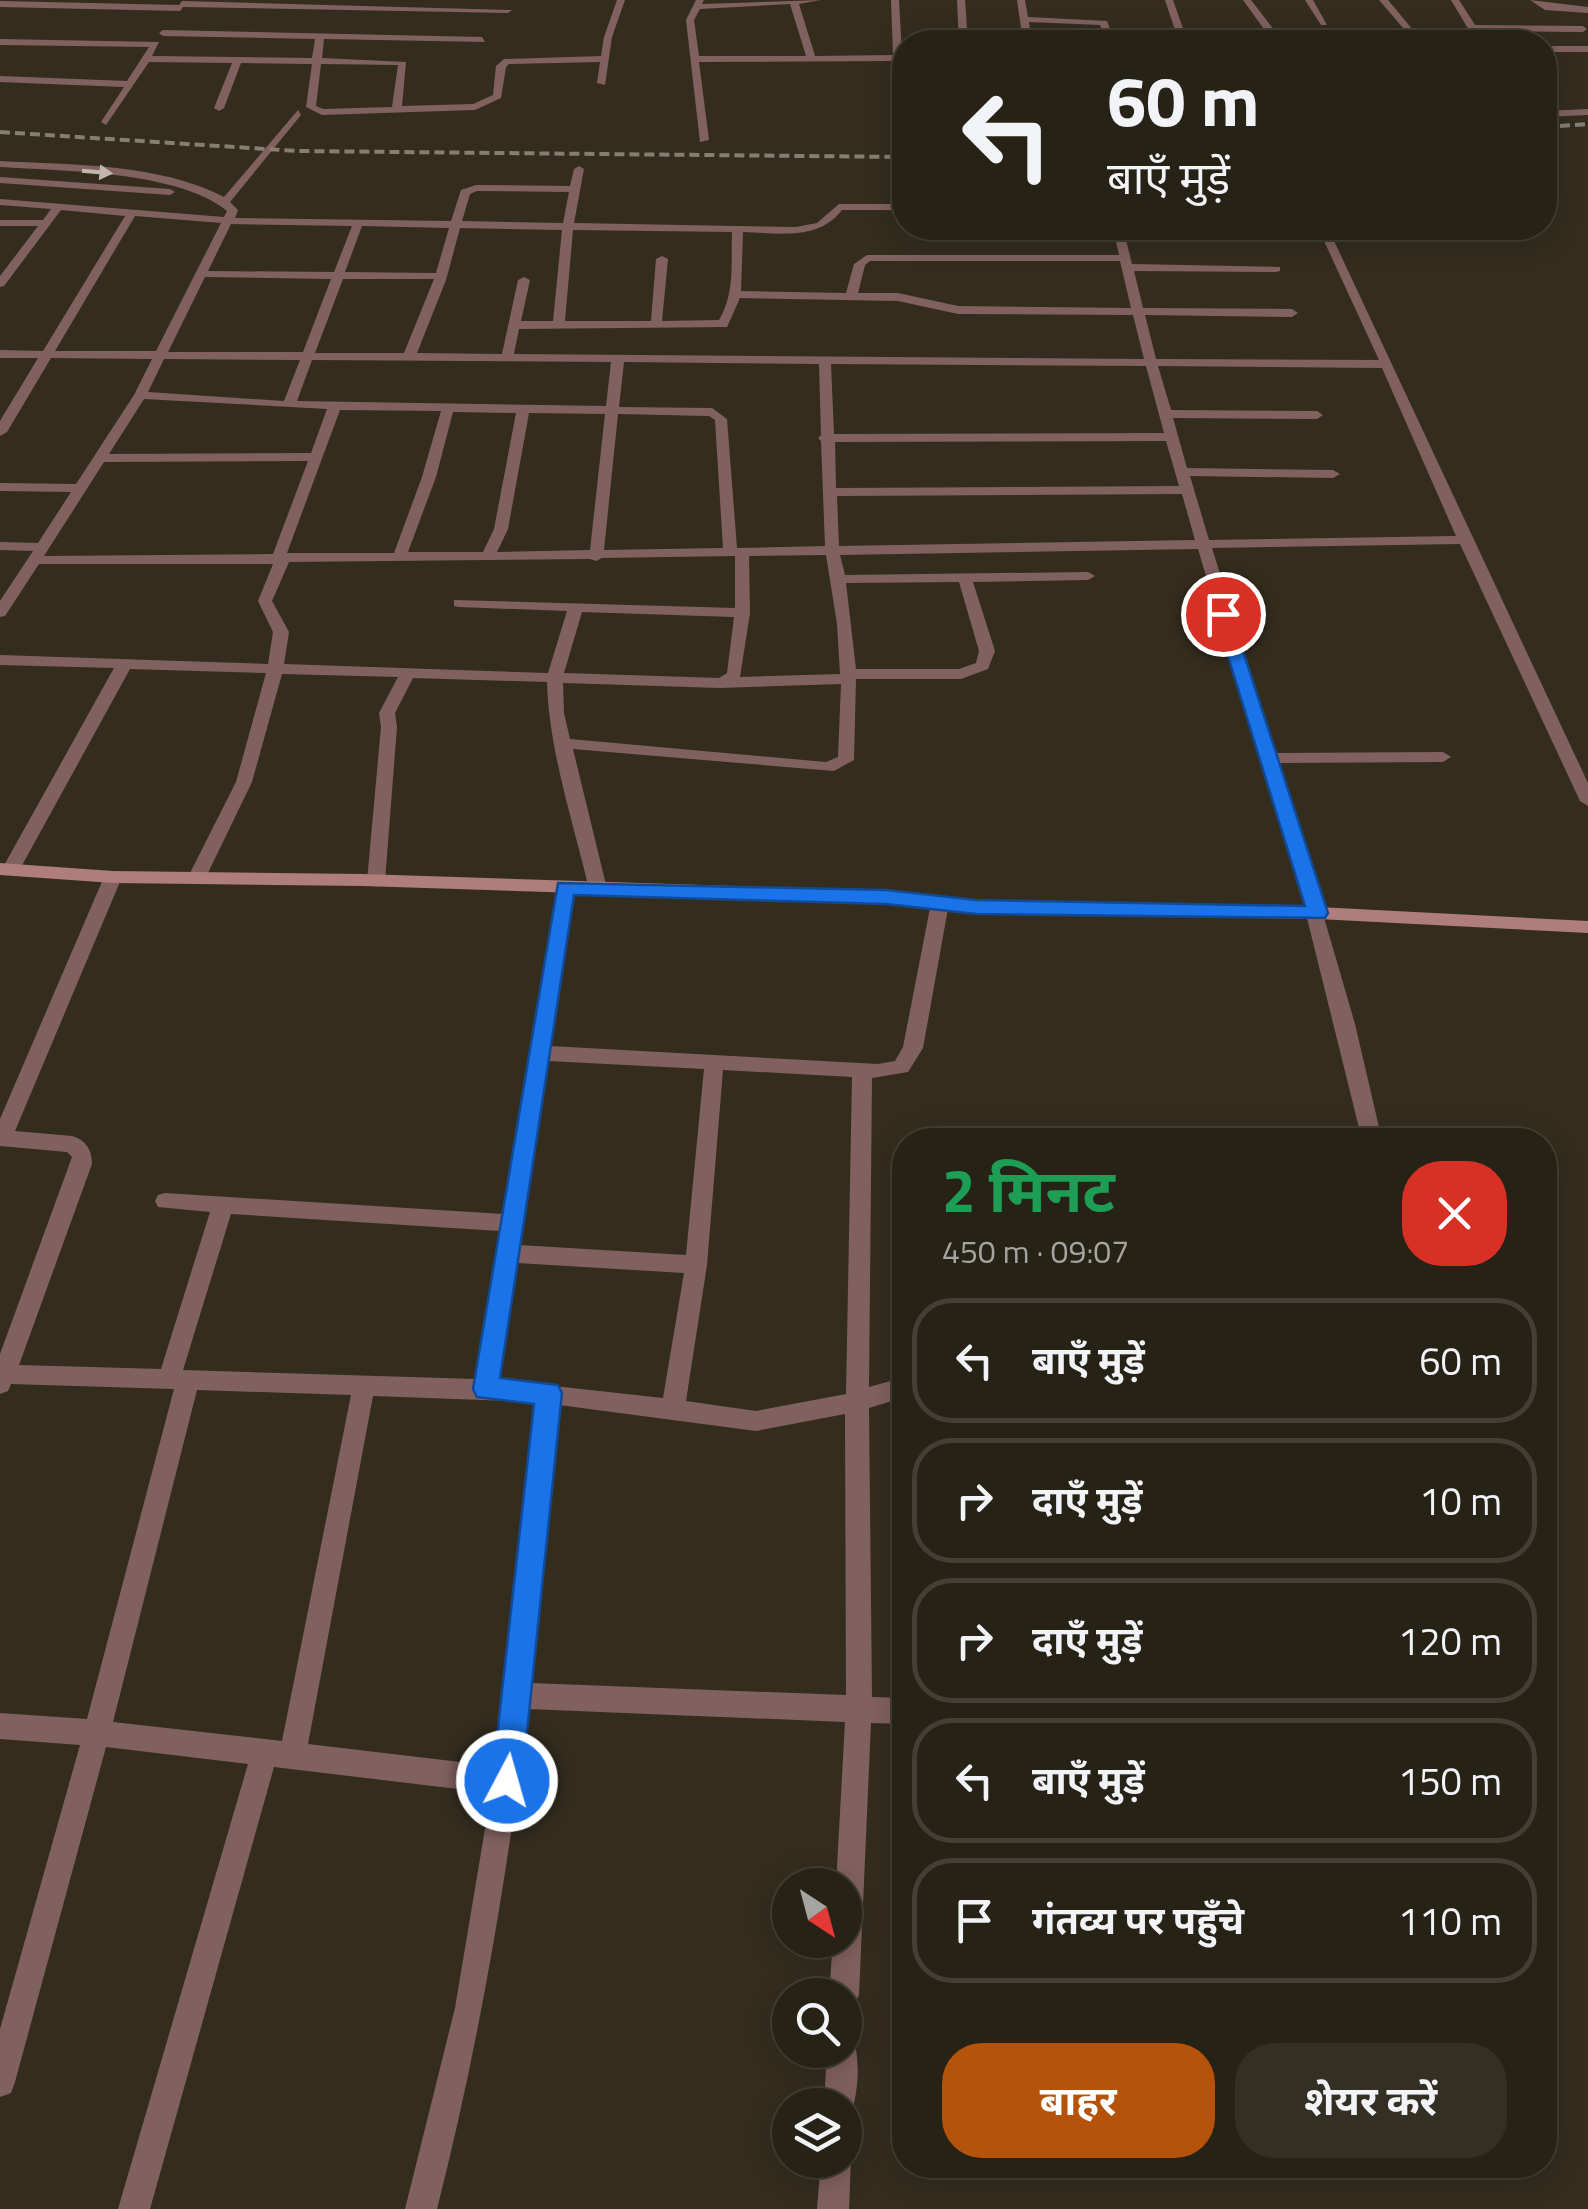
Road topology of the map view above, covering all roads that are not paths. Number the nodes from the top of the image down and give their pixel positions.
1 (621, 0) edge
2 (817, 0) edge
3 (895, 0) edge
4 (960, 0) edge
5 (1021, 0) edge
6 (1169, 0) edge
7 (1247, 0) edge
8 (1309, 0) edge
9 (1383, 0) edge
10 (1456, 0) edge
11 (1534, 0) edge
12 (794, 2) junction
13 (329, 3) edge
14 (698, 3) edge
15 (0, 4) edge
16 (182, 4) edge
17 (508, 10) dead end
18 (1588, 10) edge
19 (1024, 20) junction
20 (1324, 22) dead end
21 (1472, 28) joint
22 (1582, 29) dead end
23 (898, 30) edge
24 (963, 30) edge
25 (1025, 30) edge
26 (1106, 30) edge
27 (1179, 30) edge
28 (1269, 30) edge
29 (1409, 30) edge
30 (163, 33) junction
31 (317, 35) junction
32 (482, 40) dead end
33 (0, 42) edge
34 (156, 44) junction
35 (1557, 49) edge
36 (1588, 50) edge
37 (811, 57) junction
38 (892, 58) edge
39 (605, 59) junction
40 (695, 59) junction
41 (146, 60) junction
42 (238, 60) junction
43 (316, 60) junction
44 (0, 79) edge
45 (602, 83) dead end
46 (130, 84) junction
47 (219, 108) dead end
48 (396, 112) junction
49 (1588, 112) edge
50 (298, 113) dead end
51 (1557, 113) edge
52 (106, 122) dead end
53 (704, 140) dead end
54 (0, 164) edge
55 (579, 169) dead end
56 (0, 180) edge
57 (575, 189) junction
58 (207, 194) junction
59 (226, 201) junction
60 (0, 202) edge
61 (58, 207) junction
62 (892, 207) edge
63 (132, 213) junction
64 (231, 220) junction
65 (0, 222) edge
66 (359, 222) junction
67 (453, 222) junction
68 (45, 223) junction
69 (568, 224) junction
70 (738, 228) junction
71 (1121, 240) edge
72 (1329, 240) edge
73 (662, 259) dead end
74 (1126, 262) junction
75 (1276, 269) dead end
76 (203, 274) junction
77 (337, 275) junction
78 (440, 276) junction
79 (524, 280) dead end
80 (0, 284) edge
81 (733, 294) junction
82 (851, 296) junction
83 (1137, 312) junction
84 (1292, 312) dead end
85 (514, 325) junction
86 (558, 326) junction
87 (656, 326) junction
88 (0, 354) edge
89 (45, 354) junction
90 (160, 356) junction
91 (308, 356) junction
92 (408, 356) junction
93 (507, 358) junction
94 (618, 359) junction
95 (825, 362) junction
96 (1150, 364) junction
97 (1386, 364) junction
98 (140, 395) junction
99 (289, 405) junction
100 (335, 406) junction
101 (448, 408) junction
102 (523, 409) junction
103 (609, 410) junction
104 (1167, 414) junction
105 (1317, 415) dead end
106 (0, 432) edge
107 (1174, 436) junction
108 (825, 438) junction
109 (100, 458) junction
110 (318, 458) junction
111 (1334, 474) dead end
112 (1185, 481) junction
113 (0, 487) edge
114 (82, 488) junction
115 (830, 492) junction
116 (1464, 540) junction
117 (1200, 542) junction
118 (0, 546) edge
119 (832, 551) junction
120 (736, 553) junction
121 (38, 554) junction
122 (488, 556) junction
123 (596, 557) junction
124 (399, 558) junction
125 (280, 561) junction
126 (1088, 576) dead end
127 (841, 579) junction
128 (965, 579) junction
129 (459, 603) dead end
130 (576, 607) junction
131 (0, 613) edge
132 (743, 613) junction
133 (0, 660) edge
134 (124, 666) junction
135 (276, 670) junction
136 (408, 673) junction
137 (847, 676) junction
138 (556, 677) junction
139 (725, 682) junction
140 (562, 743) junction
141 (1443, 757) dead end
142 (1270, 758) junction
143 (1588, 801) edge
144 (6, 869) edge
145 (113, 877) junction
146 (197, 877) junction
147 (376, 880) junction
148 (565, 888) junction
149 (598, 889) junction
150 (940, 903) junction
151 (1318, 913) junction
152 (1588, 927) edge
153 (539, 1053) junction
154 (714, 1062) junction
155 (862, 1070) junction
156 (1369, 1128) edge
157 (1, 1138) edge
158 (166, 1201) dead end
159 (222, 1204) junction
160 (512, 1223) junction
161 (507, 1253) junction
162 (696, 1265) junction
163 (2, 1379) edge
164 (178, 1380) junction
165 (364, 1385) junction
166 (486, 1389) junction
167 (892, 1390) edge
168 (548, 1393) junction
169 (858, 1400) junction
170 (673, 1409) junction
171 (516, 1695) junction
172 (859, 1709) junction
173 (892, 1710) edge
174 (0, 1726) edge
175 (97, 1733) junction
176 (278, 1754) junction
177 (507, 1781) junction
178 (845, 1978) edge
179 (0, 2082) edge
180 (835, 2178) edge
181 (134, 2209) edge
182 (421, 2209) edge
183 (834, 2209) edge

1 - 39 street
2 - 12 street
3 - 23 street
4 - 24 street
5 - 19 street
6 - 27 street
7 - 28 street
8 - 20 street
9 - 29 street
10 - 21 street
11 - 18 street
12 - 14 street
12 - 37 street
13 - 16 street
13 - 17 street
13 - 31 street
14 - 40 street
15 - 16 street
16 - 30 street
19 - 25 street
19 - 26 street
21 - 22 street
30 - 31 street
30 - 34 street
31 - 32 street
31 - 43 street
33 - 34 street
34 - 41 street
35 - 36 street
37 - 38 street
37 - 40 street
39 - 45 street
39 - 48 street
40 - 53 street
41 - 42 street
41 - 46 street
42 - 43 street
42 - 47 street
43 - 48 street
43 - 48 street
44 - 46 street
46 - 52 street
49 - 51 street
50 - 59 street
54 -> 58 street
55 - 57 street
56 - 58 street
57 - 67 street
57 - 69 street
58 - 59 street
59 - 64 street
60 - 61 street
61 - 63 street
61 - 68 street
62 - 70 street
63 - 64 street
63 - 89 street
64 - 66 street
64 - 76 street
65 - 68 street
66 - 67 street
66 - 77 street
67 - 69 street
67 - 78 street
68 - 80 street
69 - 70 street
69 - 86 street
70 - 81 street
71 - 74 street
72 - 97 street
73 - 87 street
74 - 75 street
74 - 82 street
74 - 83 street
76 - 77 street
76 - 90 street
77 - 78 street
77 - 91 street
78 - 92 street
79 - 85 street
81 - 82 street
81 - 87 street
82 - 83 street
83 - 84 street
83 - 96 street
85 - 86 street
85 - 93 street
86 - 87 street
88 - 89 street
89 - 90 street
89 - 106 street
90 - 91 street
90 - 98 street
91 - 92 street
91 - 99 street
92 - 93 street
93 - 94 street
94 - 95 street
94 - 103 street
95 - 96 street
95 - 108 street
96 - 97 street
96 - 104 street
97 - 116 street
98 - 99 street
98 - 109 street
99 - 100 street
100 - 101 street
100 - 110 street
101 - 102 street
101 - 124 street
102 - 103 street
102 - 122 street
103 - 120 street
103 - 123 street
104 - 105 street
104 - 107 street
107 - 108 street
107 - 112 street
108 - 115 street
109 - 110 street
109 - 114 street
110 - 125 street
111 - 112 street
112 - 115 street
112 - 117 street
113 - 114 street
114 - 121 street
115 - 119 street
116 - 117 street
116 - 143 street
117 - 119 street
117 - 142 street
118 - 121 street
119 - 120 street
119 - 127 street
120 - 123 street
120 - 132 street
121 - 125 street
121 - 131 street
122 - 123 street
122 - 124 street
124 - 125 street
125 - 135 street
126 - 128 street
127 - 128 street
127 - 137 street
128 - 137 street
129 - 130 street
130 - 132 street
130 - 138 street
132 - 139 street
133 - 134 street
134 - 135 street
134 - 144 street
135 - 136 street
135 - 146 street
136 - 138 street
136 - 147 street
137 - 139 street
137 - 140 street
138 - 139 street
138 - 140 street
140 - 149 street
141 - 142 street
142 - 151 street
144 - 145 street
145 - 146 street
145 - 157 street
146 - 147 street
147 - 148 street
148 - 149 street
148 - 153 street
149 - 150 street
150 - 151 street
150 - 155 street
151 - 152 street
151 - 156 street
153 - 154 street
153 - 160 street
154 - 155 street
154 - 162 street
155 - 169 street
157 - 163 street
158 - 159 street
159 - 160 street
159 - 164 street
160 - 161 street
161 - 162 street
161 - 166 street
162 - 170 street
163 - 164 street
164 - 165 street
164 - 175 street
165 - 166 street
165 - 176 street
166 - 168 street
167 - 169 street
168 - 170 street
168 - 171 street
169 - 170 street
169 - 172 street
171 - 172 street
171 - 177 street
172 - 173 street
172 - 178 street
174 - 175 street
175 - 176 street
175 - 179 street
176 - 177 street
176 - 181 street
177 - 182 street
180 - 183 street

